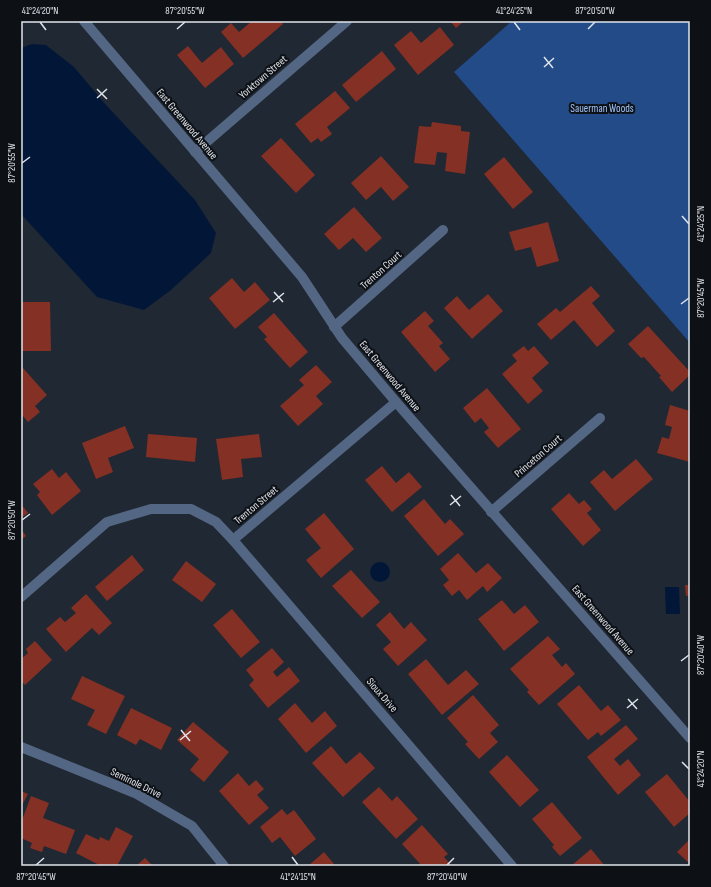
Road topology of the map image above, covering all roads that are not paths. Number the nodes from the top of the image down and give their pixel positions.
1 (84, 21) edge
2 (347, 21) edge
3 (195, 152) junction
4 (443, 230) dead end
5 (334, 327) junction
6 (396, 402) junction
7 (600, 418) dead end
8 (491, 512) junction
9 (233, 540) junction
10 (21, 597) edge
11 (690, 738) edge
12 (21, 747) edge
13 (224, 866) edge
14 (512, 866) edge

1 - 3 street, East Greenwood Avenue
2 - 3 street, Yorktown Street
3 - 5 street, East Greenwood Avenue
4 - 5 street, Trenton Court
5 - 6 street, East Greenwood Avenue
6 - 8 street, East Greenwood Avenue
6 - 9 street, Trenton Street
7 - 8 street, Princeton Court
8 - 11 street, East Greenwood Avenue
9 - 10 street, Trenton Street
9 - 14 street, Sioux Drive
12 - 13 street, Seminole Drive

